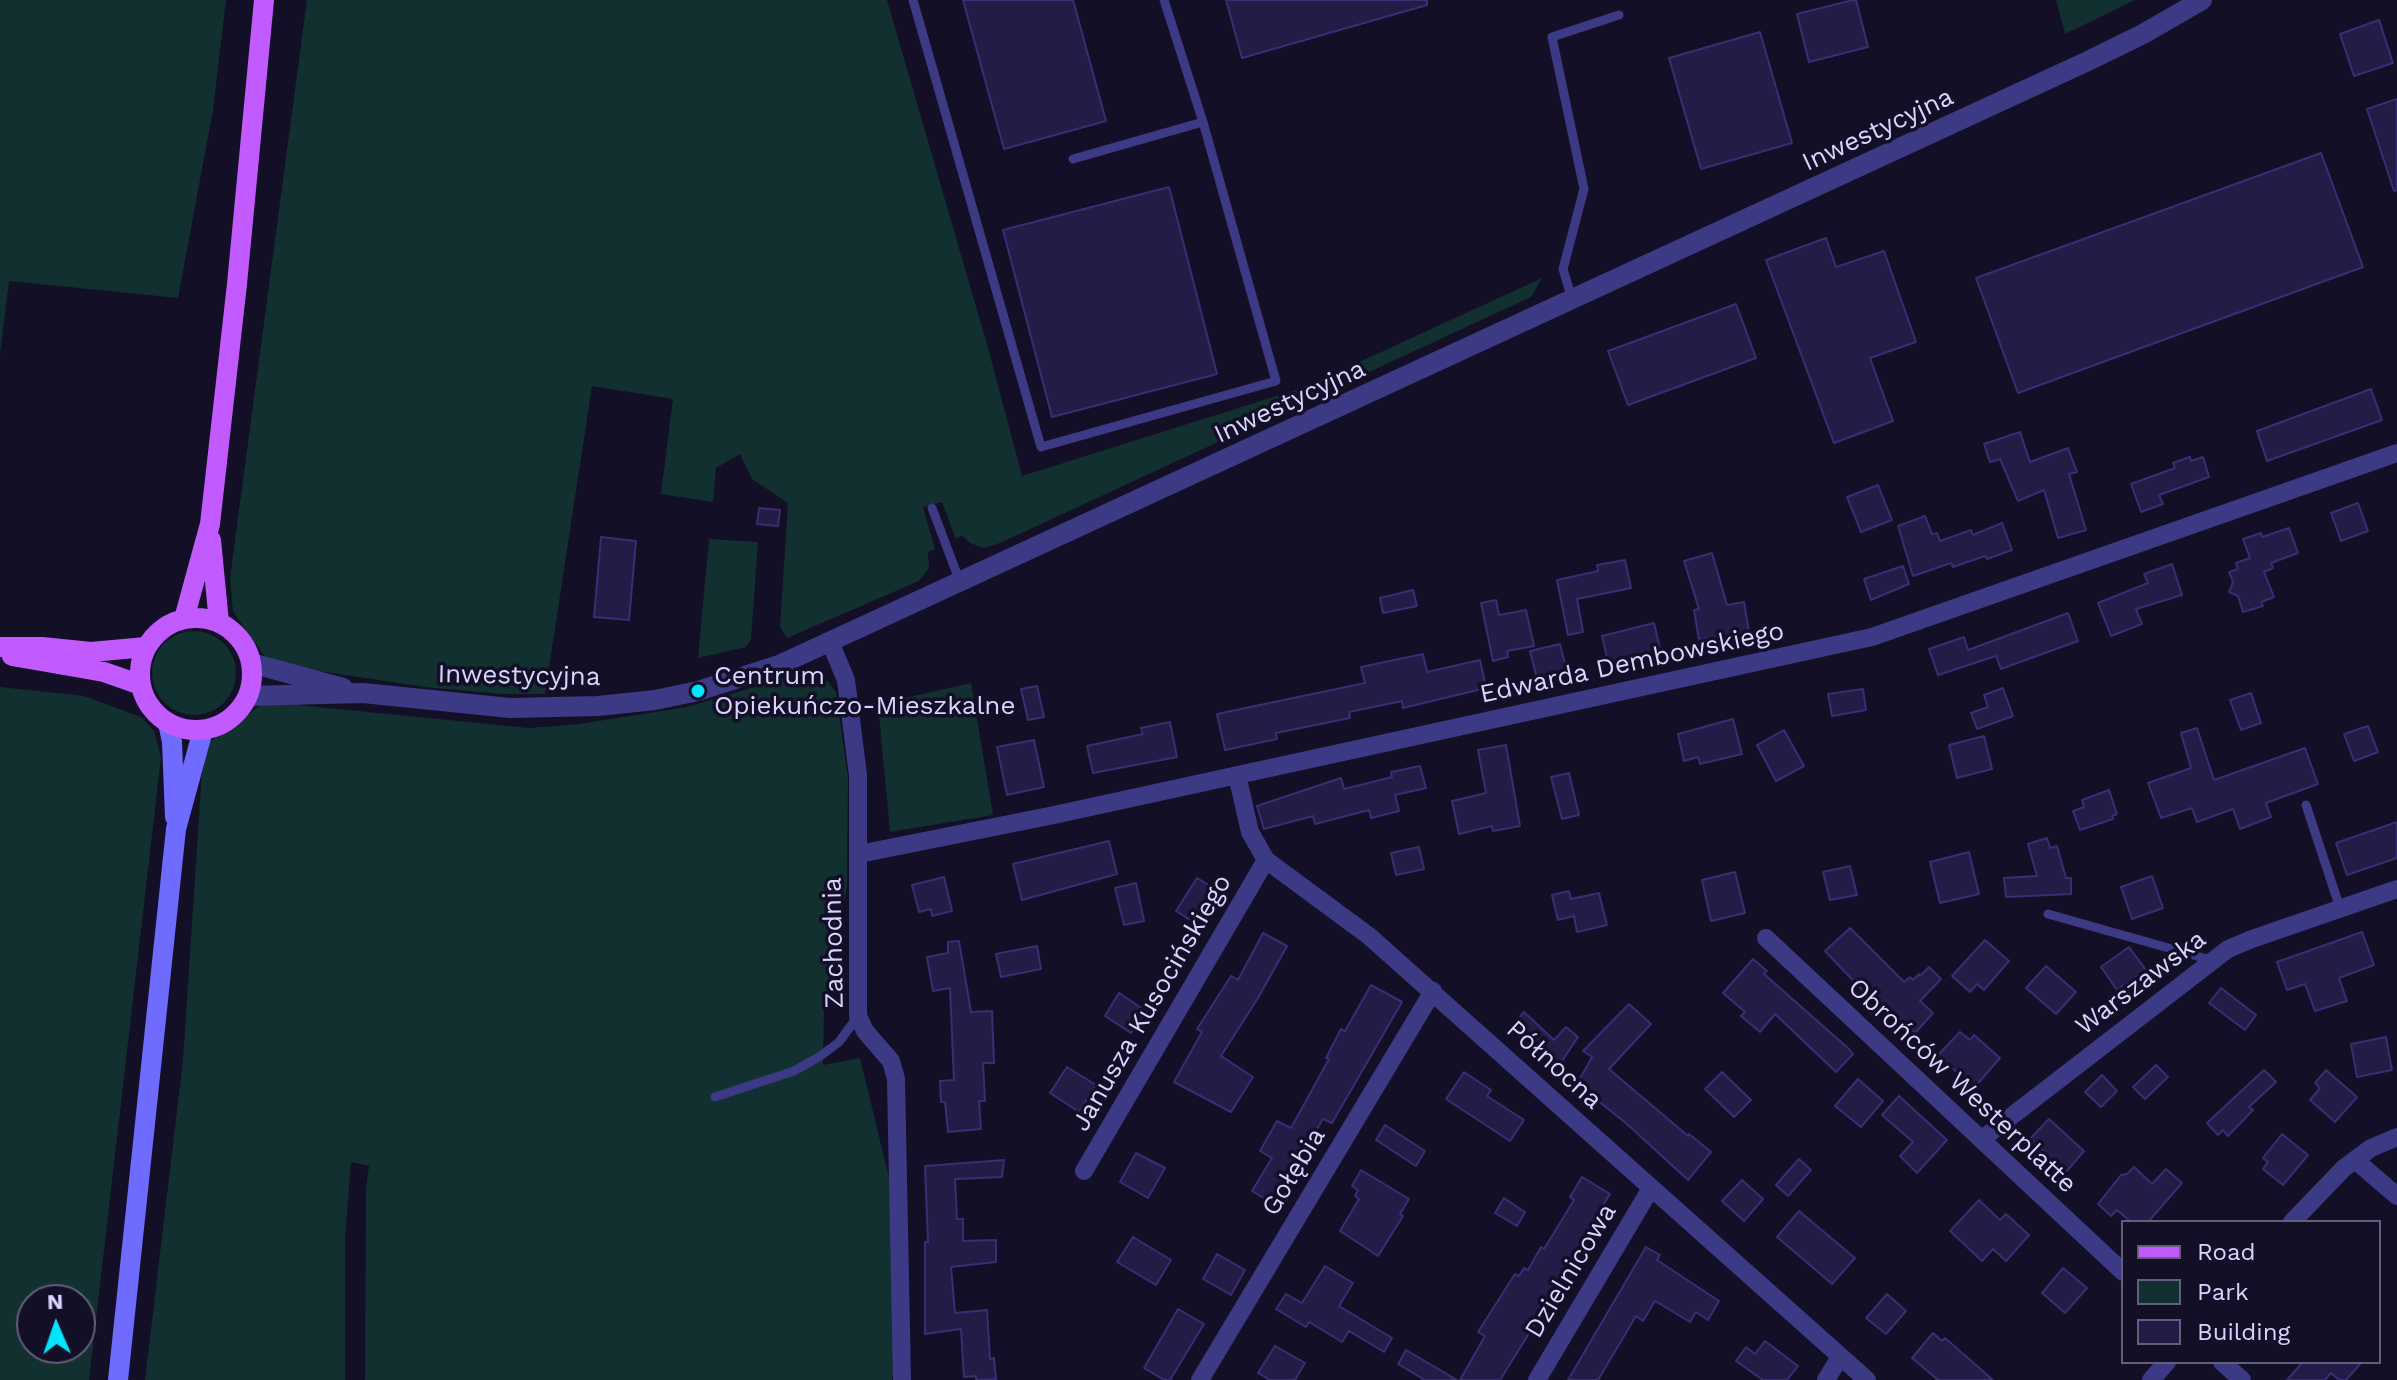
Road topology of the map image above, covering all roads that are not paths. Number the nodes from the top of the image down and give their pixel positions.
1 (264, 0) edge
2 (913, 0) edge
3 (1164, 0) edge
4 (2202, 0) edge
5 (1619, 15) dead end
6 (1203, 122) junction
7 (1073, 159) dead end
8 (1572, 300) junction
9 (2397, 453) edge
10 (932, 508) dead end
11 (210, 524) junction
12 (960, 582) junction
13 (184, 619) junction
14 (219, 623) junction
15 (830, 642) junction
16 (0, 647) edge
17 (146, 647) junction
18 (0, 654) edge
19 (251, 663) junction
20 (141, 685) junction
21 (363, 693) junction
22 (248, 696) junction
23 (168, 723) junction
24 (203, 730) junction
25 (1237, 775) junction
26 (2306, 805) dead end
27 (176, 829) junction
28 (859, 854) junction
29 (1266, 860) junction
30 (2397, 889) edge
31 (2340, 909) junction
32 (2048, 914) dead end
33 (1766, 938) dead end
34 (2211, 960) junction
35 (1433, 991) junction
36 (858, 1016) junction
37 (715, 1097) dead end
38 (2397, 1137) edge
39 (1982, 1139) junction
40 (2355, 1160) junction
41 (1084, 1171) dead end
42 (1651, 1188) junction
43 (2397, 1196) edge
44 (2294, 1220) edge
45 (2121, 1270) edge
46 (1840, 1357) junction
47 (2165, 1364) edge
48 (2224, 1364) edge
49 (118, 1380) edge
50 (902, 1380) edge
51 (1200, 1380) edge
52 (1537, 1380) edge
53 (1826, 1380) edge
54 (1867, 1380) edge
55 (2151, 1380) edge
56 (2242, 1380) edge

1 - 11 main road
2 - 6 lane
3 - 6 lane
4 - 8 street, Inwestycyjna
5 - 8 lane
6 - 7 lane
8 - 12 street, Inwestycyjna
9 - 25 street, Edwarda Dembowskiego
10 - 12 lane
11 - 13 main road
11 - 14 main road
12 - 15 street, Inwestycyjna
13 - 14 main road
13 - 17 main road
14 - 19 main road
15 - 21 street, Inwestycyjna
15 - 28 street, Zachodnia
16 - 17 main road
17 - 20 main road
18 - 20 main road
19 - 21 street, Inwestycyjna
19 - 22 main road
20 - 23 main road
21 - 22 street, Inwestycyjna
22 - 24 main road
23 - 24 main road
23 - 27 main road
24 - 27 main road
25 - 28 street, Edwarda Dembowskiego
25 - 29 street, Północna
26 - 31 lane
27 - 49 main road
28 - 36 street, Zachodnia
29 - 35 street, Północna
29 - 41 street, Janusza Kusocińskiego
30 - 31 street, Warszawska
31 - 34 street, Warszawska
32 - 34 lane
33 - 39 street, Obrońców Westerplatte
34 - 39 street, Warszawska
35 - 42 street, Północna
35 - 51 street, Gołębia
36 - 37 lane
36 - 50 street, Zachodnia
38 - 40 street
39 - 45 street, Obrońców Westerplatte
40 - 43 street
40 - 44 street
42 - 46 street, Północna
42 - 52 street, Dzielnicowa
46 - 53 street
46 - 54 street, Północna
47 - 55 street
48 - 56 street

